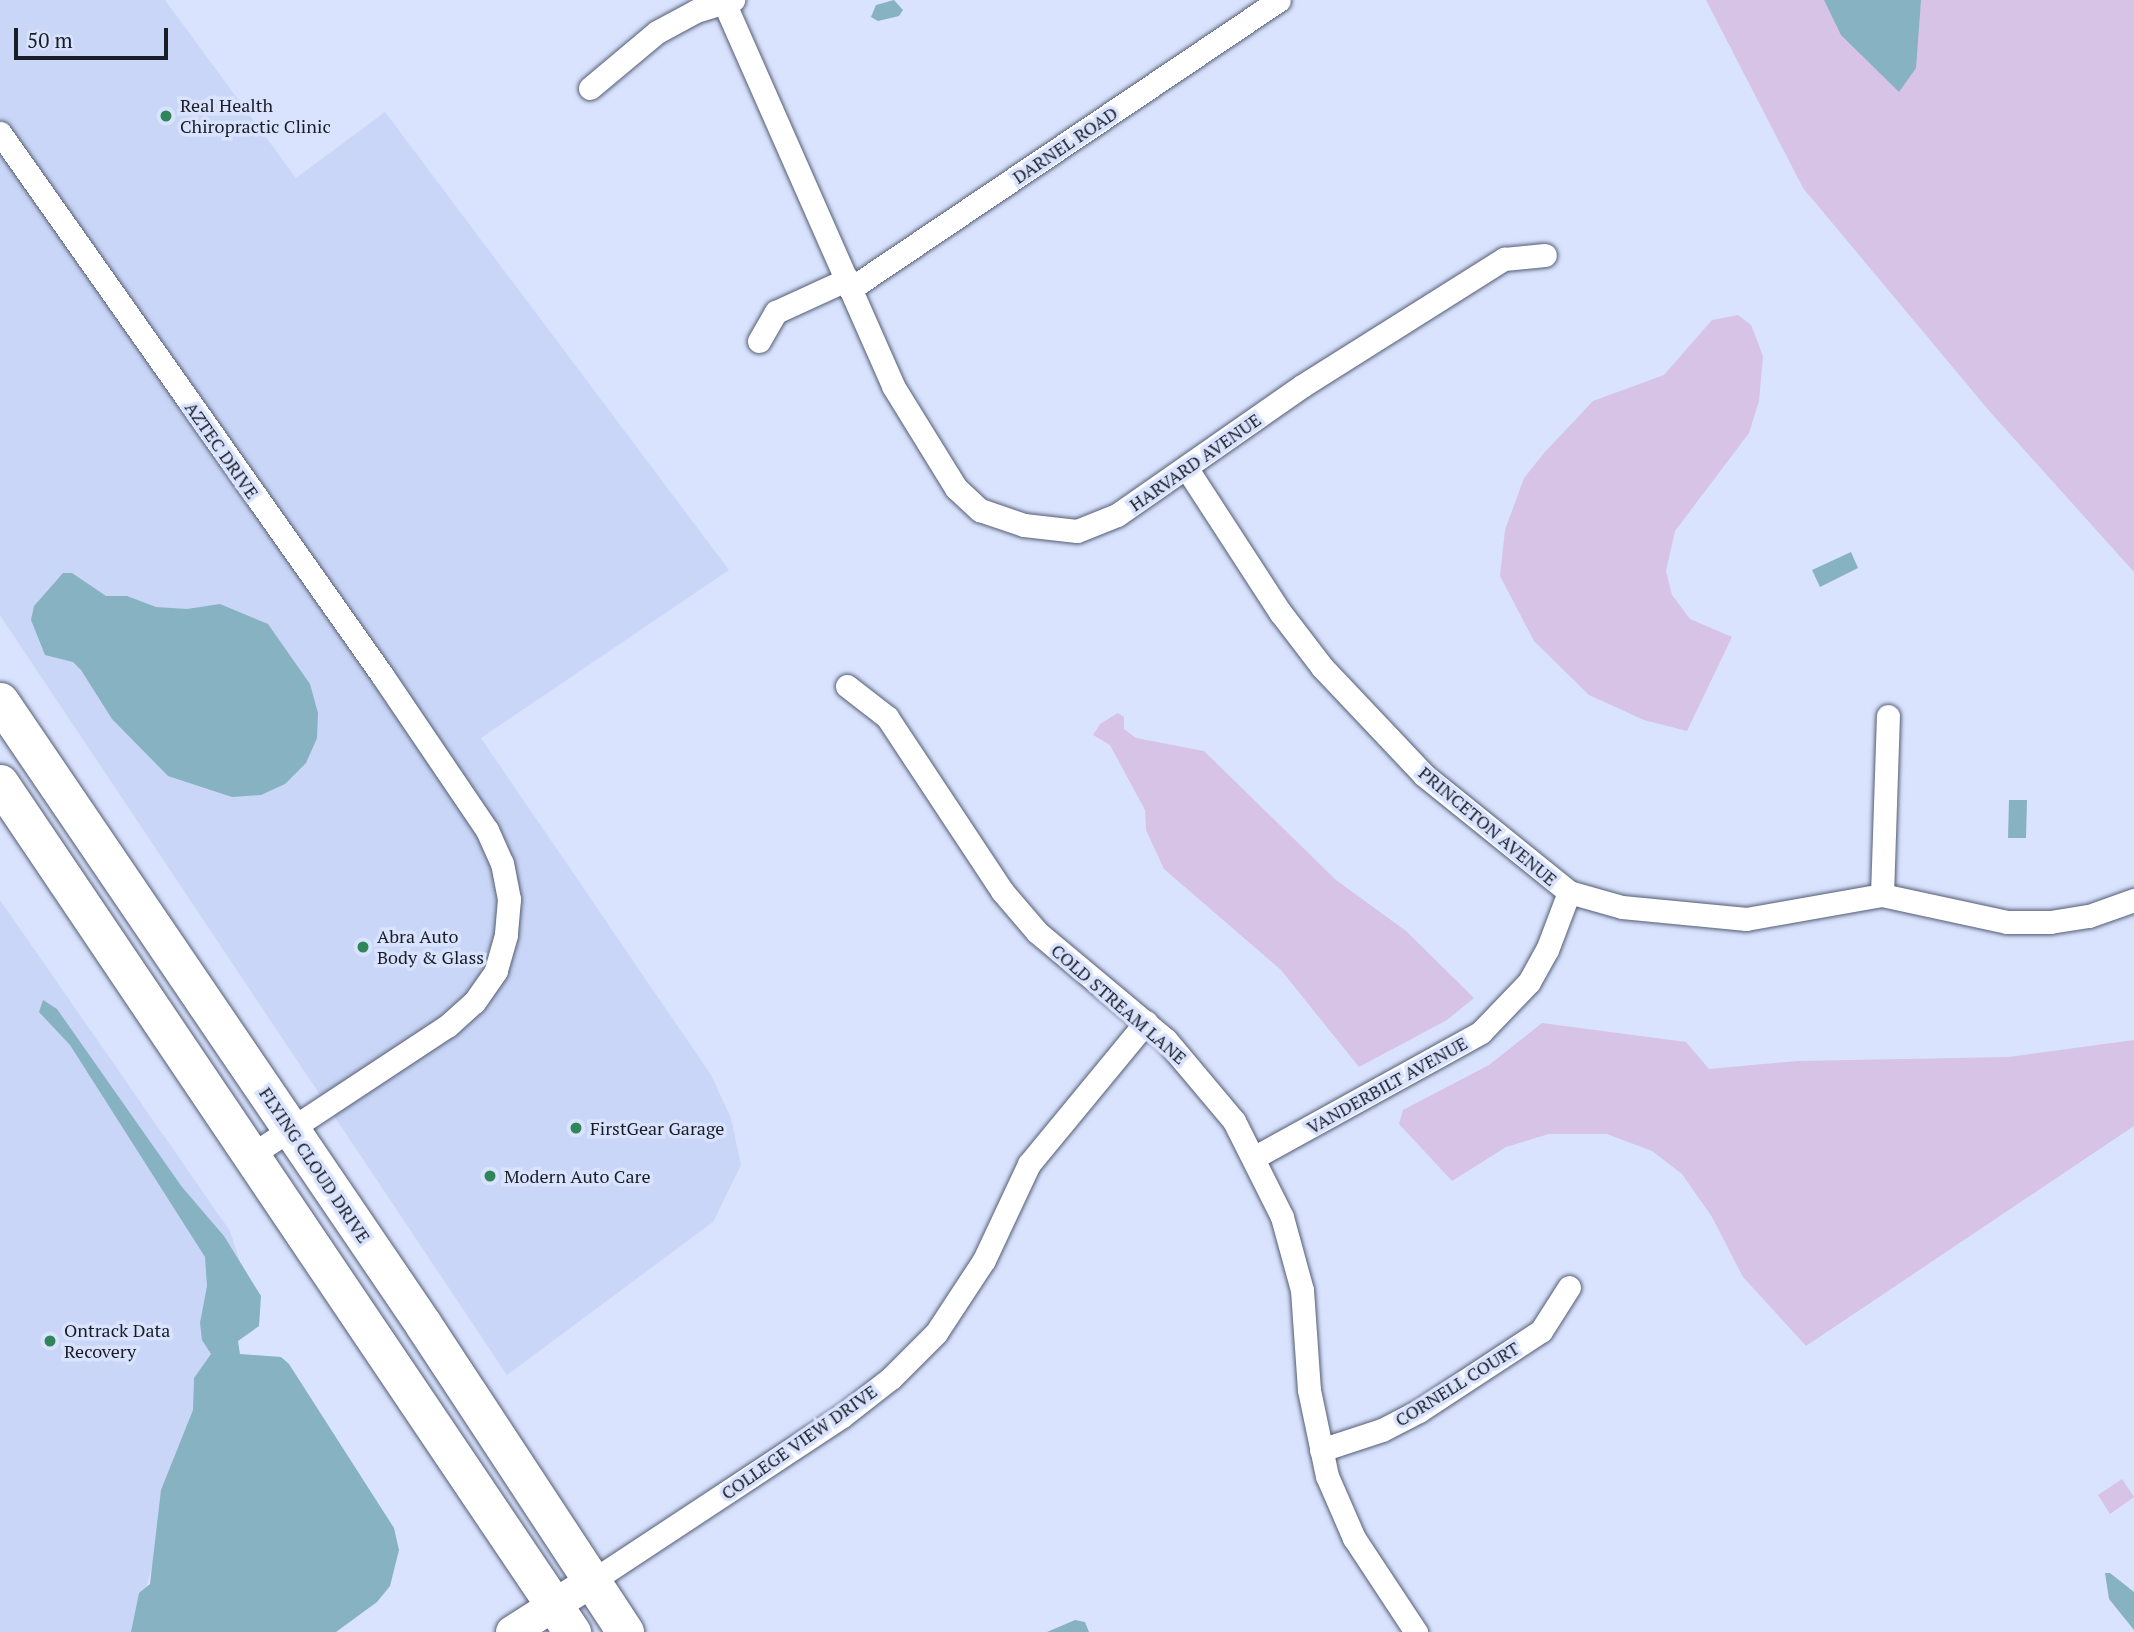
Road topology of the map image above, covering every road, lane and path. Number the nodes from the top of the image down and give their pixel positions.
1 (1279, 0) edge
2 (727, 1) edge
3 (590, 88) dead end
4 (0, 134) edge
5 (1545, 255) dead end
6 (849, 284) junction
7 (759, 341) dead end
8 (1187, 469) junction
9 (847, 686) dead end
10 (0, 701) edge
11 (1888, 716) dead end
12 (0, 783) edge
13 (1569, 892) junction
14 (1882, 895) junction
15 (2134, 900) edge
16 (1146, 1023) junction
17 (291, 1130) junction
18 (251, 1155) junction
19 (1255, 1157) junction
20 (1570, 1287) dead end
21 (1321, 1450) junction
22 (592, 1581) junction
23 (564, 1619) edge
24 (512, 1632) edge
25 (625, 1632) edge
26 (1416, 1632) edge

1 - 6 street, DARNEL ROAD
2 - 3 street
2 - 6 street
4 - 17 street, AZTEC DRIVE
5 - 8 street, HARVARD AVENUE
6 - 7 street, DARNEL ROAD
6 - 8 street, HARVARD AVENUE
8 - 13 street, PRINCETON AVENUE
9 - 16 street, COLD STREAM LANE
10 - 17 main road, FLYING CLOUD DRIVE
11 - 14 street
12 - 18 main road
13 - 14 street, PRINCETON AVENUE
13 - 19 street, VANDERBILT AVENUE
14 - 15 street, PRINCETON AVENUE
16 - 19 street, COLD STREAM LANE
16 - 22 street, COLLEGE VIEW DRIVE
17 - 18 street, AZTEC DRIVE
17 - 22 main road, FLYING CLOUD DRIVE
18 - 23 main road
19 - 21 street, COLD STREAM LANE
20 - 21 street, CORNELL COURT
21 - 26 street, COLD STREAM LANE
22 - 23 street, COLLEGE VIEW DRIVE
22 - 25 main road, FLYING CLOUD DRIVE
23 - 24 street, COLLEGE VIEW DRIVE

